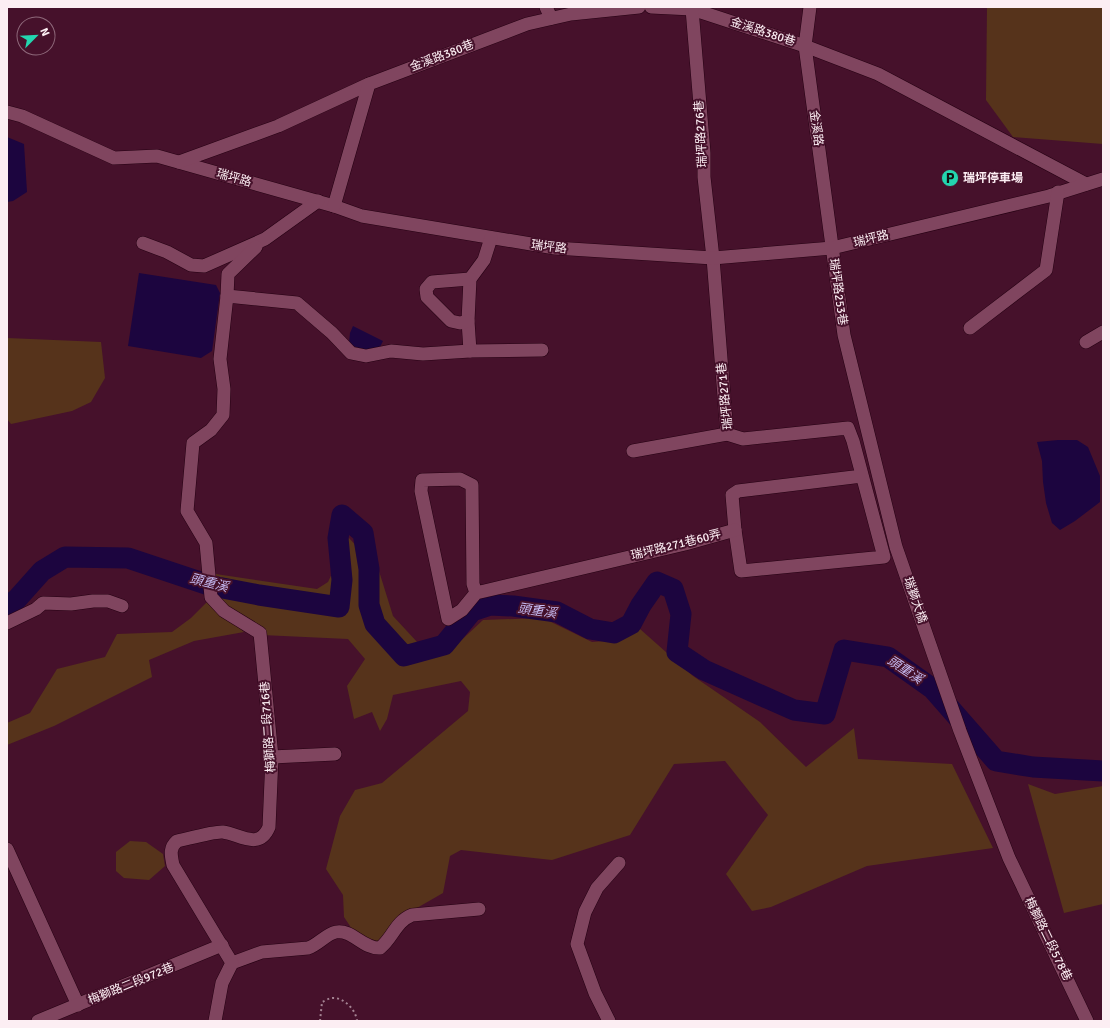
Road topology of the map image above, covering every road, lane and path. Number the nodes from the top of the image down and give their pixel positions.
1 (639, 7) edge
2 (651, 7) edge
3 (810, 7) edge
4 (573, 10) edge
5 (692, 10) junction
6 (549, 12) edge
7 (805, 46) junction
8 (369, 84) junction
9 (7, 112) edge
10 (179, 162) junction
11 (1103, 179) edge
12 (1086, 184) junction
13 (1058, 192) junction
14 (318, 201) junction
15 (334, 206) junction
16 (491, 238) junction
17 (265, 239) junction
18 (143, 243) dead end
19 (832, 248) junction
20 (713, 258) junction
21 (470, 279) junction
22 (228, 296) junction
23 (468, 321) junction
24 (970, 328) dead end
25 (1103, 332) edge
26 (844, 335) joint
27 (1086, 342) dead end
28 (542, 350) dead end
29 (470, 351) junction
30 (727, 434) junction
31 (633, 451) dead end
32 (862, 476) junction
33 (735, 530) junction
34 (476, 593) junction
35 (122, 606) dead end
36 (7, 623) edge
37 (335, 754) dead end
38 (272, 757) junction
39 (7, 849) edge
40 (1009, 858) joint
41 (619, 863) dead end
42 (479, 909) dead end
43 (222, 945) junction
44 (232, 963) junction
45 (78, 1005) junction
46 (38, 1021) edge
47 (215, 1021) edge
48 (320, 1021) edge
49 (357, 1021) edge
50 (609, 1021) edge
51 (1087, 1021) edge

1 - 4 street, 金溪路380巷
2 - 5 street, 金溪路380巷
3 - 7 street, 金溪路
4 - 6 street, 金溪路380巷
5 - 7 street, 金溪路380巷
5 - 20 street, 瑞坪路276巷
6 - 8 street, 金溪路380巷
7 - 12 street, 金溪路380巷
7 - 19 street, 金溪路
8 - 10 street, 金溪路380巷
8 - 15 street
9 - 10 street, 瑞坪路
10 - 14 street, 瑞坪路
11 - 12 street, 瑞坪路
12 - 13 street, 瑞坪路
13 - 19 street, 瑞坪路
13 - 24 street
14 - 15 street, 瑞坪路
14 - 17 street
15 - 16 street, 瑞坪路
16 - 20 street, 瑞坪路
16 - 21 street
17 - 18 street
17 - 22 street
19 - 20 street, 瑞坪路
19 - 26 street, 瑞坪路253巷
20 - 30 street, 瑞坪路271巷
21 - 23 street
21 - 23 street
22 - 29 street
22 - 38 street, 梅獅路二段716巷
23 - 29 street
25 - 27 street
26 - 40 street, 瑞獅大橋
28 - 29 street
30 - 31 street
30 - 32 street, 瑞坪路271巷
32 - 33 street, 瑞坪路271巷60弄
32 - 33 street
33 - 34 street, 瑞坪路271巷60弄
34 - 34 street
35 - 36 street
37 - 38 street
38 - 43 street, 梅獅路二段716巷
39 - 45 street
40 - 51 street, 梅獅路二段578巷
41 - 50 street
42 - 44 street
43 - 44 street, 梅獅路二段716巷
43 - 45 street, 梅獅路二段972巷
44 - 47 street
45 - 46 street, 梅獅路二段972巷
48 - 49 path

